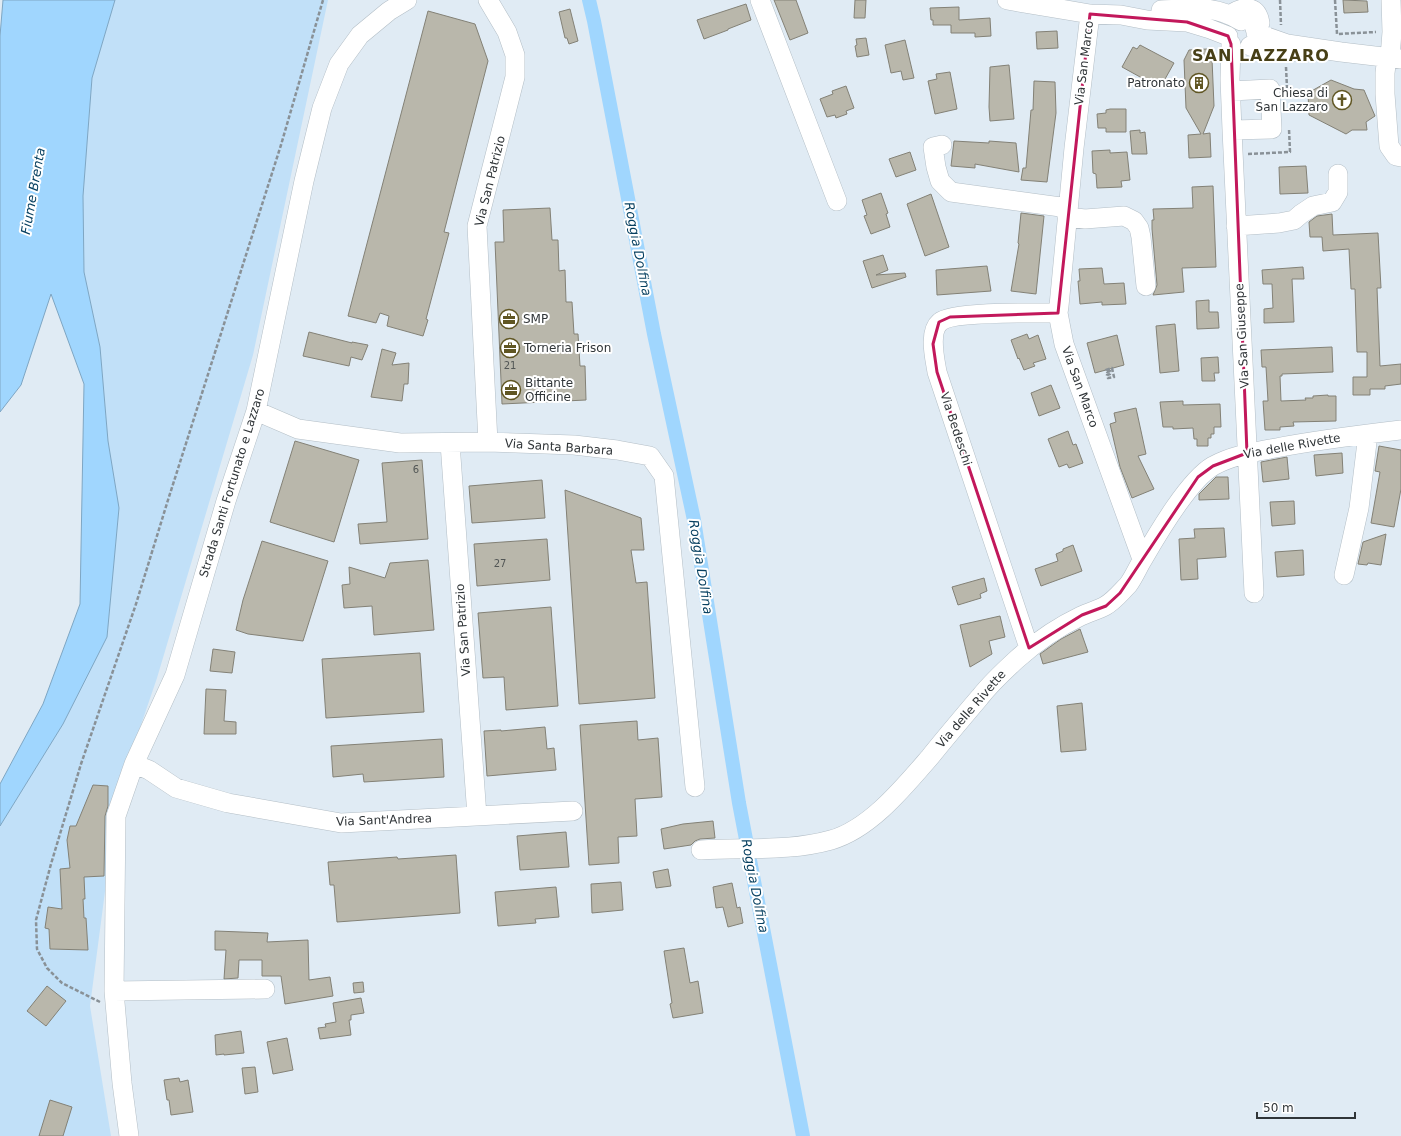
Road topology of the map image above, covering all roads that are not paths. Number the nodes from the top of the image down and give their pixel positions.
1 (407, 0) edge
2 (488, 0) edge
3 (760, 0) edge
4 (1007, 0) edge
5 (1391, 0) edge
6 (1210, 4) edge
7 (1090, 14) junction
8 (1121, 15) junction
9 (1210, 29) junction
10 (1242, 34) junction
11 (1396, 58) edge
12 (1230, 85) junction
13 (1232, 130) junction
14 (942, 145) dead end
15 (1401, 158) edge
16 (1338, 174) dead end
17 (837, 201) dead end
18 (1068, 212) junction
19 (1236, 226) junction
20 (1146, 286) dead end
21 (1058, 313) junction
22 (256, 411) junction
23 (1401, 430) edge
24 (1368, 434) junction
25 (488, 442) junction
26 (450, 443) junction
27 (1247, 453) junction
28 (1142, 559) junction
29 (1344, 575) dead end
30 (1254, 593) dead end
31 (1029, 648) junction
32 (134, 764) junction
33 (695, 787) dead end
34 (572, 811) dead end
35 (477, 816) junction
36 (701, 850) dead end
37 (265, 989) dead end
38 (114, 991) junction
39 (129, 1136) edge

1 - 22 street, Strada Santi Fortunato e Lazzaro
2 - 25 street, Via San Patrizio
3 - 17 street
4 - 7 street
5 - 11 street
6 - 8 street
6 - 9 street
6 - 10 street
7 - 8 street
7 - 18 street, Via San Marco
8 - 9 street
9 - 10 street
10 - 11 street
10 - 12 street, Via San Giuseppe
11 - 15 street
12 - 13 street, Via San Giuseppe
12 - 13 street
13 - 19 street, Via San Giuseppe
14 - 18 street
16 - 19 street
18 - 20 street
18 - 21 street, Via San Marco
19 - 27 street, Via San Giuseppe
21 - 28 street, Via San Marco
21 - 31 street, Via Bedeschi
22 - 26 street, Via Santa Barbara
22 - 32 street, Strada Santi Fortunato e Lazzaro
23 - 24 street, Via delle Rivette
24 - 27 street, Via delle Rivette
24 - 29 street
25 - 26 street, Via Santa Barbara
25 - 33 street, Via Santa Barbara
26 - 35 street, Via San Patrizio
27 - 28 street, Via delle Rivette
27 - 30 street, Via San Giuseppe
28 - 31 street, Via delle Rivette
31 - 36 street, Via delle Rivette
32 - 35 street, Via Sant'Andrea
32 - 38 street, Strada Santi Fortunato e Lazzaro
34 - 35 street, Via Sant'Andrea
37 - 38 street
38 - 39 street, Strada Santi Fortunato e Lazzaro

